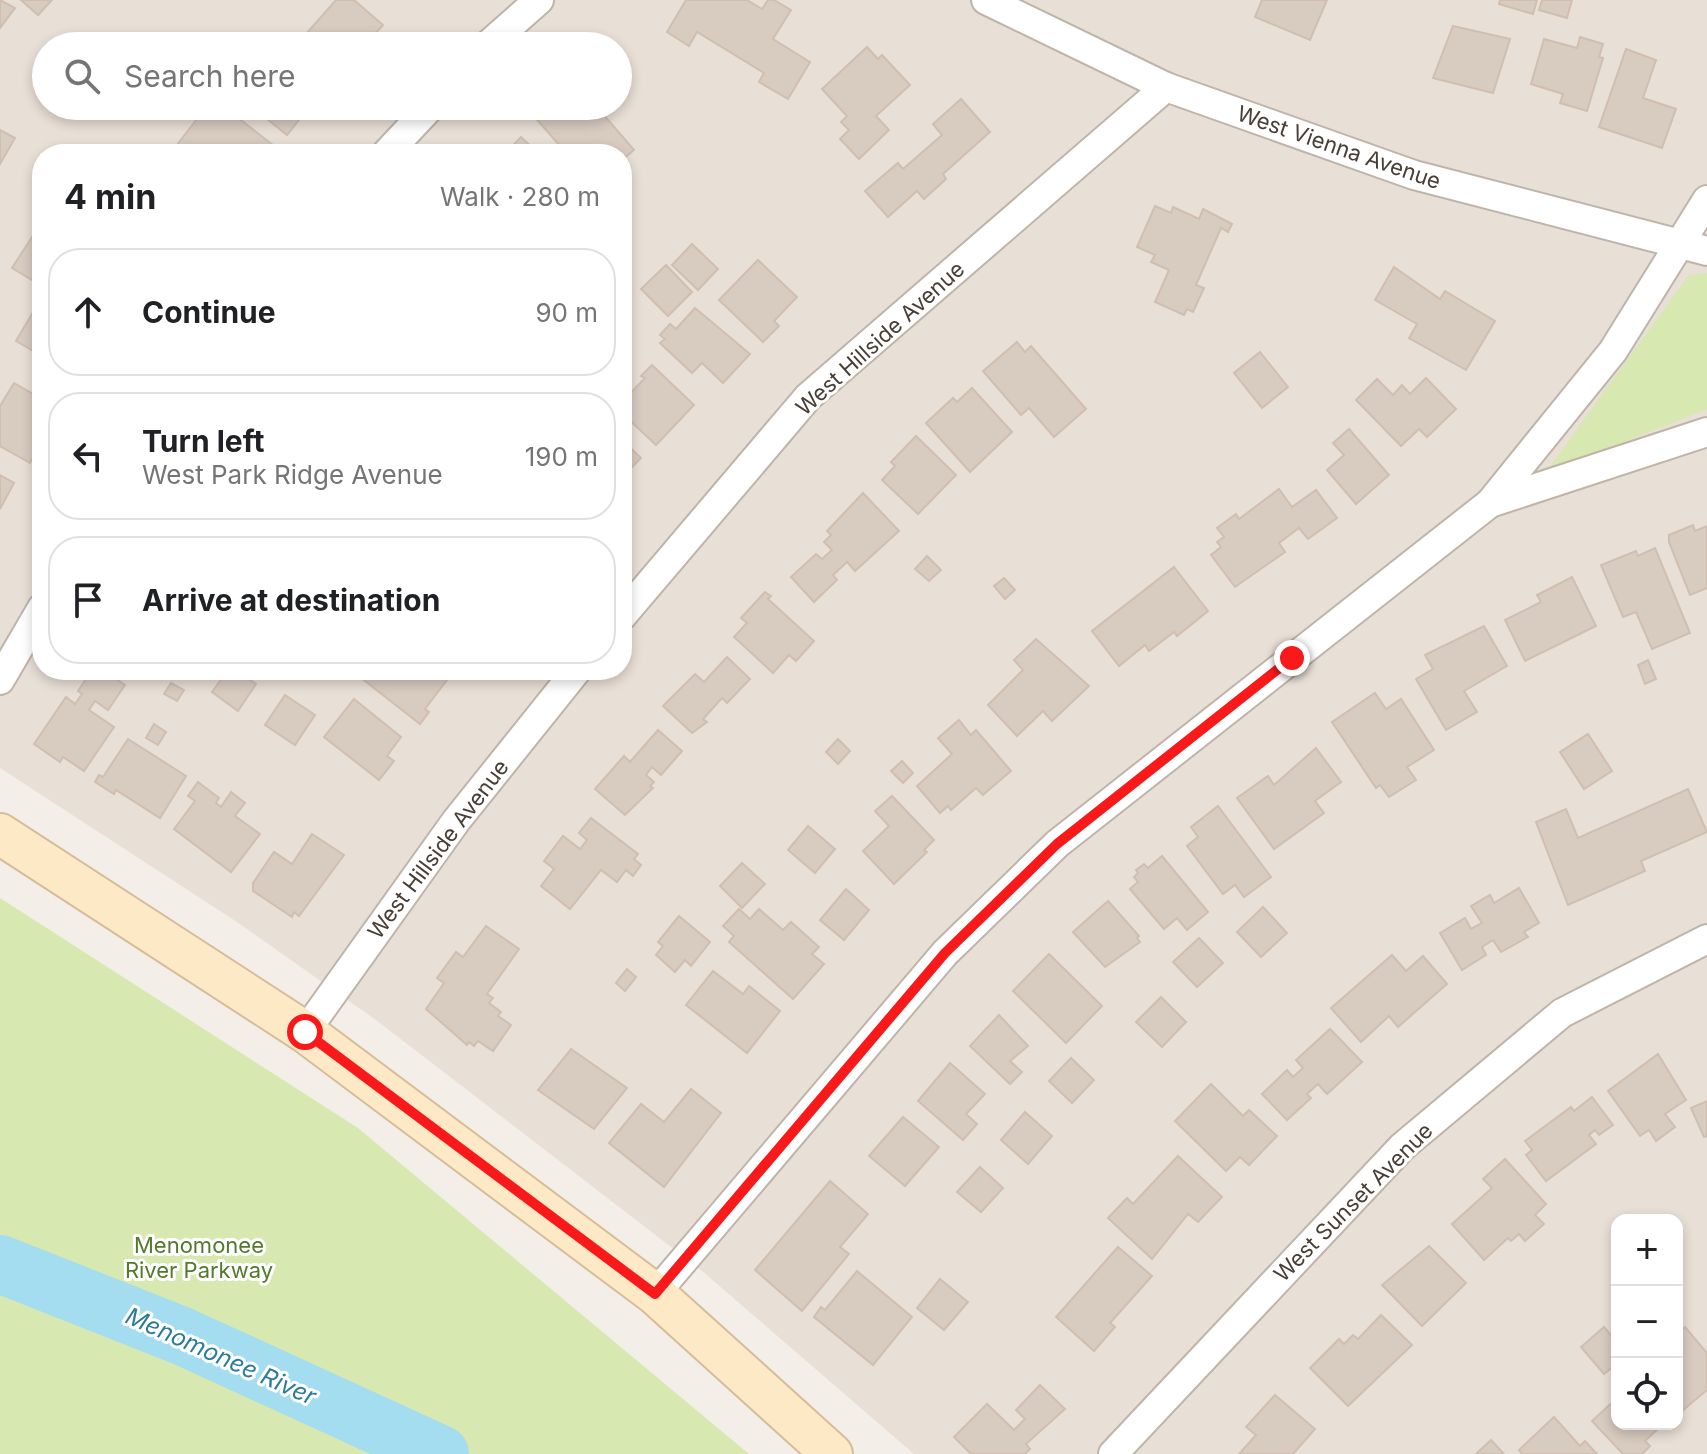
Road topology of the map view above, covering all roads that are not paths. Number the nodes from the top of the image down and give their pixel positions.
1 (539, 0) edge
2 (986, 0) edge
3 (503, 32) edge
4 (1166, 87) junction
5 (418, 120) edge
6 (395, 144) edge
7 (1707, 200) edge
8 (1693, 249) edge
9 (1707, 432) edge
10 (1490, 503) junction
11 (632, 604) edge
12 (32, 625) edge
13 (0, 680) edge
14 (569, 680) edge
15 (0, 834) edge
16 (1707, 939) edge
17 (305, 1032) junction
18 (655, 1294) junction
19 (832, 1454) edge
20 (1113, 1454) edge

1 - 3 street
2 - 4 street, West Vienna Avenue
4 - 8 street, West Vienna Avenue
4 - 11 street, West Hillside Avenue
5 - 6 street
7 - 8 street
8 - 10 street
9 - 10 street
10 - 18 street
12 - 13 street
14 - 17 street, West Hillside Avenue
15 - 17 street
16 - 20 street, West Sunset Avenue
17 - 18 street
18 - 19 street

